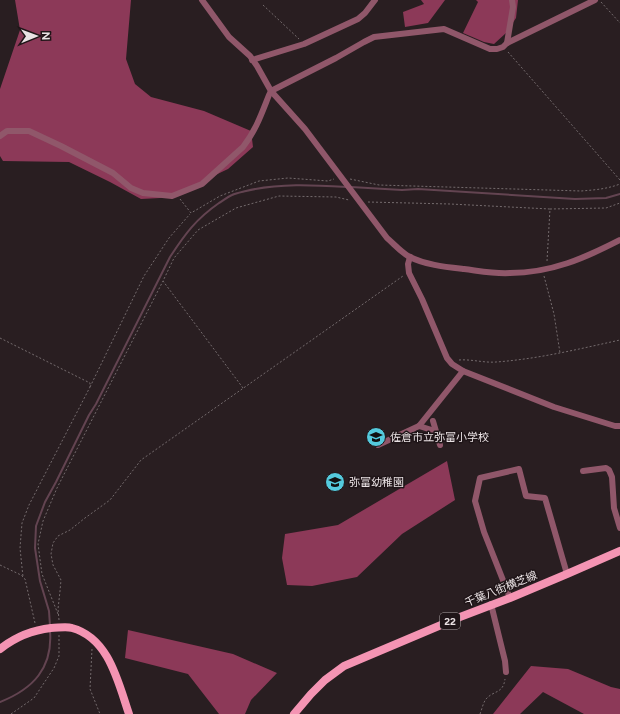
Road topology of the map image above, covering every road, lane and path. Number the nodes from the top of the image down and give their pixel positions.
1 (202, 0) edge
2 (512, 0) edge
3 (595, 0) edge
4 (599, 0) edge
5 (373, 1) edge
6 (263, 5) dead end
7 (620, 23) edge
8 (304, 44) junction
9 (505, 45) junction
10 (252, 60) junction
11 (271, 91) junction
12 (0, 136) edge
13 (342, 177) junction
14 (620, 180) edge
15 (620, 184) edge
16 (176, 195) junction
17 (360, 202) junction
18 (620, 203) edge
19 (550, 209) junction
20 (191, 213) junction
21 (620, 240) edge
22 (410, 257) junction
23 (545, 269) junction
24 (409, 273) junction
25 (163, 281) junction
26 (0, 338) edge
27 (620, 340) edge
28 (560, 353) junction
29 (452, 364) junction
30 (463, 371) junction
31 (90, 387) junction
32 (243, 389) junction
33 (433, 421) dead end
34 (419, 426) junction
35 (620, 426) edge
36 (435, 431) junction
37 (378, 445) dead end
38 (440, 446) dead end
39 (583, 471) dead end
40 (620, 528) edge
41 (620, 551) edge
42 (0, 565) edge
43 (567, 574) junction
44 (23, 577) junction
45 (510, 598) junction
46 (491, 604) junction
47 (58, 615) junction
48 (60, 628) junction
49 (37, 631) junction
50 (96, 642) junction
51 (0, 649) edge
52 (506, 672) joint
53 (11, 714) edge
54 (100, 714) edge
55 (129, 714) edge
56 (294, 714) edge
57 (480, 714) edge

1 - 10 street
2 - 9 street
3 - 9 street
4 - 7 path
5 - 8 street
6 - 8 path
8 - 10 street
9 - 11 street
9 - 14 path
10 - 11 street
11 - 13 street
11 - 16 street
12 - 16 street
13 - 15 path
13 - 17 street
13 - 20 path
16 - 20 path
17 - 19 path
17 - 22 street
17 - 25 path
18 - 19 path
19 - 23 path
20 - 31 path
21 - 23 street
22 - 23 street
22 - 24 street
23 - 28 path
24 - 29 street
24 - 32 path
25 - 32 path
25 - 47 path
26 - 31 path
27 - 28 path
28 - 29 path
29 - 30 street
30 - 34 street
30 - 35 street
31 - 44 path
32 - 47 path
33 - 36 street
34 - 36 street
34 - 37 street
36 - 38 street
39 - 40 street
41 - 43 main road, 千葉八街横芝線 / 22
42 - 44 path
43 - 45 main road, 千葉八街横芝線 / 22
43 - 45 street
44 - 49 path
45 - 46 main road, 千葉八街横芝線 / 22
46 - 52 street
46 - 56 main road, 千葉八街横芝線 / 22
47 - 48 path
48 - 49 main road
48 - 50 main road
48 - 53 path
49 - 51 main road
50 - 54 path
50 - 55 main road
52 - 57 path

